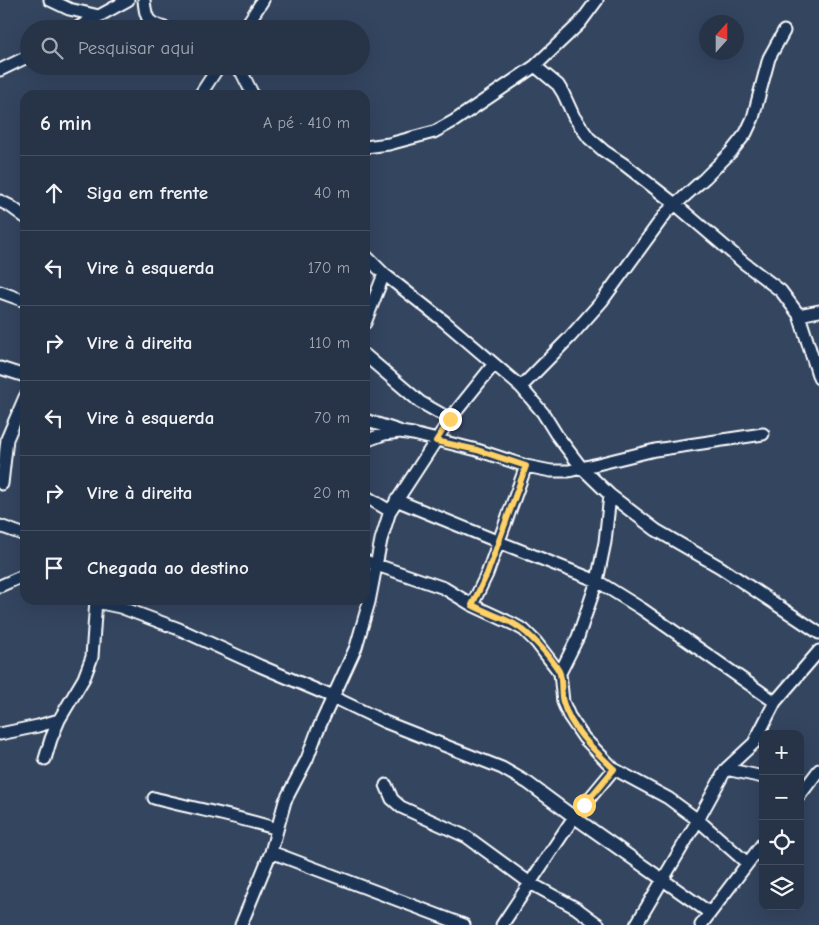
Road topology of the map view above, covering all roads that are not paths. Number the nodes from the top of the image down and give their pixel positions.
1 (50, 0) edge
2 (128, 0) edge
3 (144, 0) edge
4 (263, 0) edge
5 (597, 0) edge
6 (99, 16) junction
7 (92, 20) edge
8 (148, 20) edge
9 (250, 20) edge
10 (784, 32) dead end
11 (20, 60) edge
12 (535, 66) junction
13 (0, 70) edge
14 (213, 75) edge
15 (243, 75) edge
16 (203, 90) edge
17 (250, 90) edge
18 (370, 146) edge
19 (0, 201) edge
20 (675, 204) junction
21 (20, 213) edge
22 (370, 260) edge
23 (384, 274) junction
24 (0, 292) edge
25 (20, 299) edge
26 (370, 310) edge
27 (819, 311) edge
28 (799, 315) junction
29 (370, 359) edge
30 (494, 364) junction
31 (0, 368) edge
32 (20, 372) edge
33 (819, 378) edge
34 (521, 387) junction
35 (20, 409) edge
36 (450, 419) junction
37 (370, 422) edge
38 (400, 432) junction
39 (763, 434) dead end
40 (370, 439) edge
41 (436, 441) junction
42 (526, 466) junction
43 (581, 467) junction
44 (2, 484) dead end
45 (610, 495) junction
46 (370, 499) edge
47 (396, 500) junction
48 (390, 511) junction
49 (0, 526) edge
50 (20, 533) edge
51 (499, 542) junction
52 (370, 562) edge
53 (377, 564) junction
54 (20, 577) edge
55 (597, 581) junction
56 (0, 586) edge
57 (370, 597) edge
58 (96, 605) edge
59 (112, 605) edge
60 (368, 605) edge
61 (472, 605) junction
62 (819, 633) edge
63 (819, 652) edge
64 (560, 673) junction
65 (333, 697) junction
66 (775, 702) junction
67 (59, 720) junction
68 (0, 734) edge
69 (45, 759) dead end
70 (614, 769) junction
71 (726, 769) junction
72 (817, 773) edge
73 (759, 776) edge
74 (804, 777) edge
75 (386, 785) dead end
76 (804, 789) edge
77 (154, 798) dead end
78 (574, 817) junction
79 (698, 820) junction
80 (277, 829) junction
81 (759, 848) edge
82 (271, 852) junction
83 (747, 863) junction
84 (662, 878) junction
85 (530, 883) junction
86 (710, 912) junction
87 (637, 924) edge
88 (241, 925) edge
89 (464, 925) edge
90 (502, 925) edge
91 (599, 925) edge
92 (701, 925) edge

1 - 6 street
2 - 6 street
3 - 8 street
4 - 9 street
5 - 12 street
6 - 7 street
10 - 20 street
11 - 13 street
12 - 18 street
12 - 20 street
14 - 16 street
15 - 17 street
19 - 21 street
20 - 28 street
20 - 34 street
22 - 23 street
23 - 26 street
23 - 30 street
24 - 25 street
27 - 28 street
28 - 33 street
29 - 36 street
30 - 34 street
30 - 36 street
31 - 32 street
34 - 43 street
35 - 44 street
36 - 41 street
37 - 38 street
38 - 40 street
38 - 41 street
39 - 43 street
41 - 42 street
41 - 47 street
42 - 43 street
42 - 51 street
43 - 45 street
45 - 55 street
45 - 62 street
46 - 48 street
47 - 48 street
47 - 51 street
48 - 53 street
49 - 50 street
51 - 55 street
51 - 61 street
52 - 53 street
53 - 57 street
53 - 61 street
54 - 56 street
55 - 64 street
55 - 66 street
58 - 67 street
59 - 65 street
60 - 65 street
61 - 64 street
63 - 66 street
64 - 70 street
65 - 78 street
65 - 80 street
66 - 71 street
67 - 68 street
67 - 69 street
70 - 78 street
70 - 79 street
71 - 73 street
71 - 79 street
72 - 74 street
72 - 76 street
75 - 85 street
77 - 80 street
78 - 84 street
78 - 85 street
79 - 83 street
79 - 84 street
80 - 82 street
81 - 83 street
82 - 88 street
82 - 89 street
83 - 86 street
84 - 86 street
84 - 87 street
85 - 90 street
85 - 91 street
86 - 92 street

